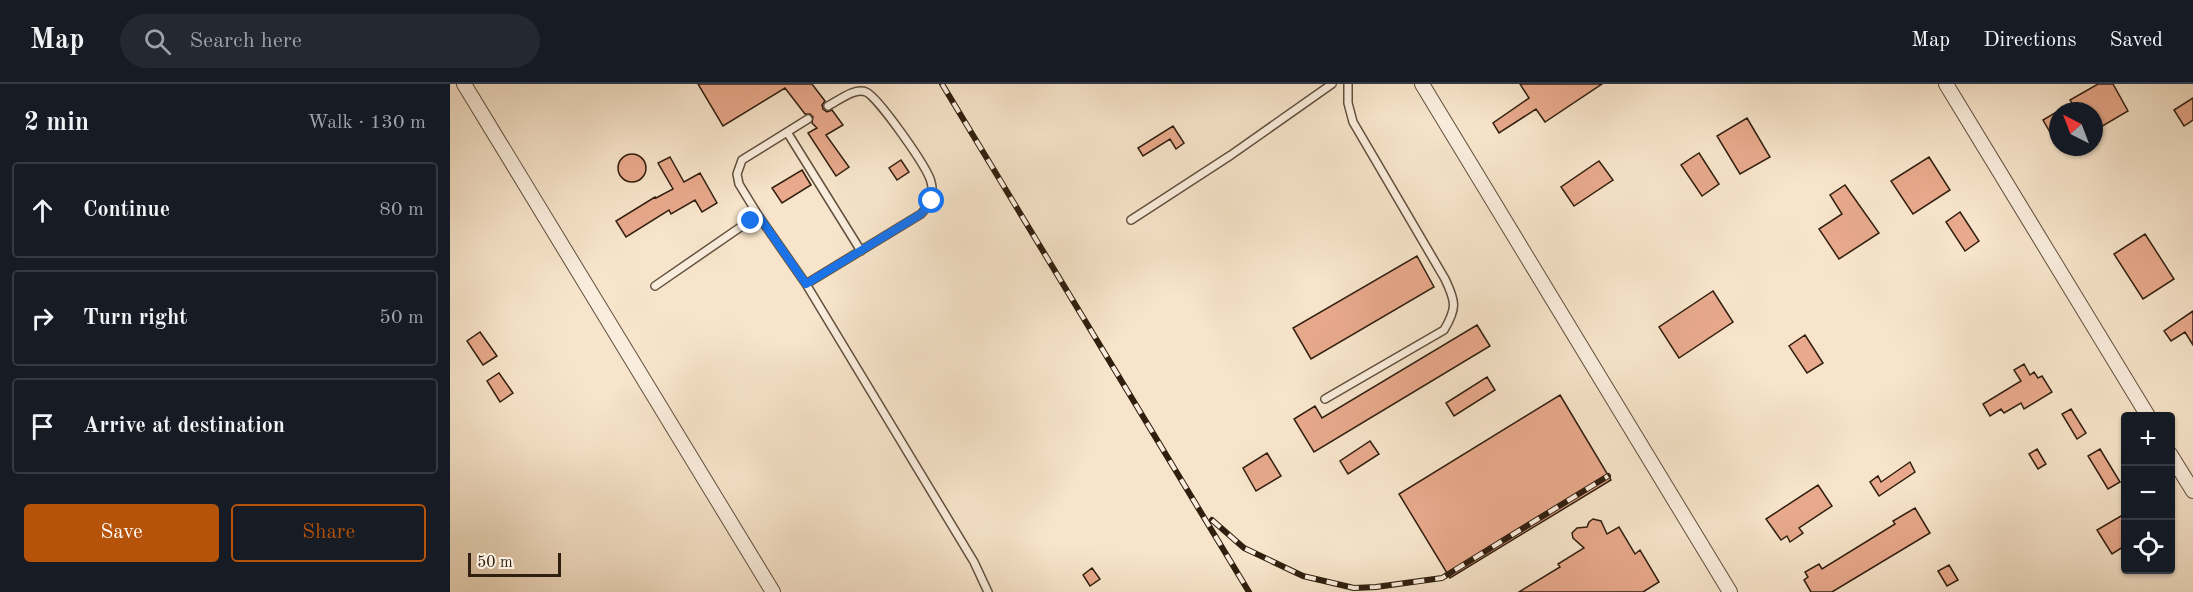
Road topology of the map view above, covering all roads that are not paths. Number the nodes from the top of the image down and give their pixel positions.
1 (464, 84) edge
2 (1332, 84) edge
3 (1348, 84) edge
4 (1422, 84) edge
5 (1946, 84) edge
6 (828, 106) dead end
7 (808, 119) dead end
8 (787, 132) junction
9 (758, 215) junction
10 (1131, 220) dead end
11 (861, 251) junction
12 (806, 284) junction
13 (655, 286) dead end
14 (1325, 399) dead end
15 (2145, 412) edge
16 (2175, 462) edge
17 (2193, 491) edge
18 (773, 592) edge
19 (988, 592) edge
20 (1730, 592) edge

1 - 18 street
2 - 10 lane
3 - 14 lane
4 - 20 street
5 - 15 street
6 - 11 lane
7 - 8 lane
8 - 9 lane
8 - 11 lane
9 - 12 lane
9 - 13 lane
11 - 12 lane
12 - 19 lane
16 - 17 street

